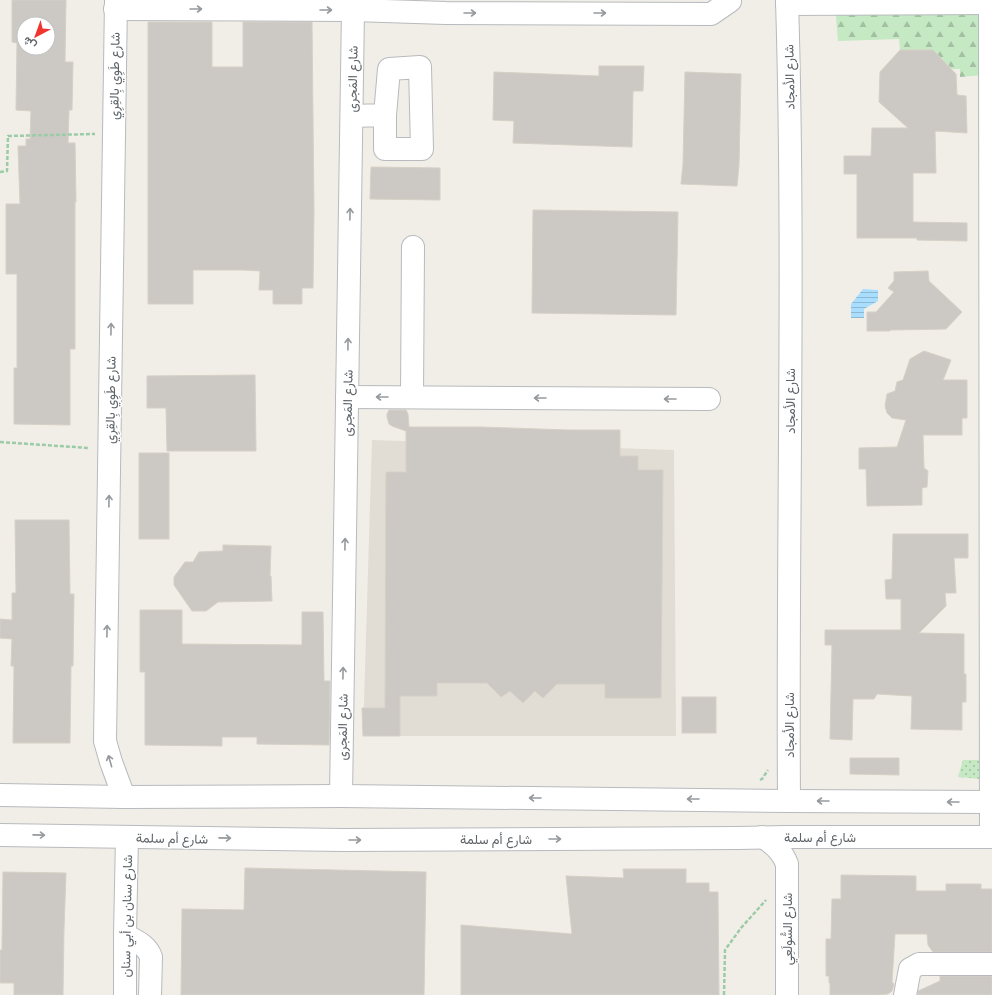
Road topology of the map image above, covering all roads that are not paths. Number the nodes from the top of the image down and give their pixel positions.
1 (730, 0) edge
2 (787, 2) edge
3 (991, 3) edge
4 (116, 4) edge
5 (163, 5) edge
6 (446, 6) edge
7 (353, 10) junction
8 (385, 115) dead end
9 (352, 116) junction
10 (413, 247) dead end
11 (347, 397) junction
12 (412, 397) junction
13 (709, 399) dead end
14 (0, 796) edge
15 (341, 796) junction
16 (124, 797) junction
17 (789, 801) junction
18 (992, 802) edge
19 (0, 834) edge
20 (992, 836) edge
21 (127, 837) junction
22 (762, 837) junction
23 (817, 837) junction
24 (787, 864) junction
25 (125, 935) junction
26 (992, 964) edge
27 (125, 995) edge
28 (150, 995) edge
29 (787, 995) edge
30 (905, 995) edge

6 -> 1 street
2 - 3 street
2 - 17 street, شارع الأمجاد
3 - 18 street
4 - 5 street
16 -> 4 street, شارع طَوِي بِالقِرِي
5 -> 7 street
6 - 7 street
7 - 9 street, شارع المَجرى
8 - 9 street
11 -> 9 street, شارع المَجرى
10 - 12 street
12 -> 11 street
15 -> 11 street, شارع المَجرى
13 -> 12 street
14 - 16 street
15 - 16 street
17 -> 15 street
18 -> 17 street
18 - 20 street
19 -> 21 street, شارع أم سلمة
20 - 23 street, شارع أم سلمة
21 -> 22 street, شارع أم سلمة
21 - 25 street, شارع سنان بن أبي سنان
22 - 23 street, شارع أم سلمة
22 - 24 street
23 - 24 street
24 - 29 street, شارع السُّولَعِي
25 - 27 street, شارع سنان بن أبي سنان
25 - 28 street
26 - 30 street

